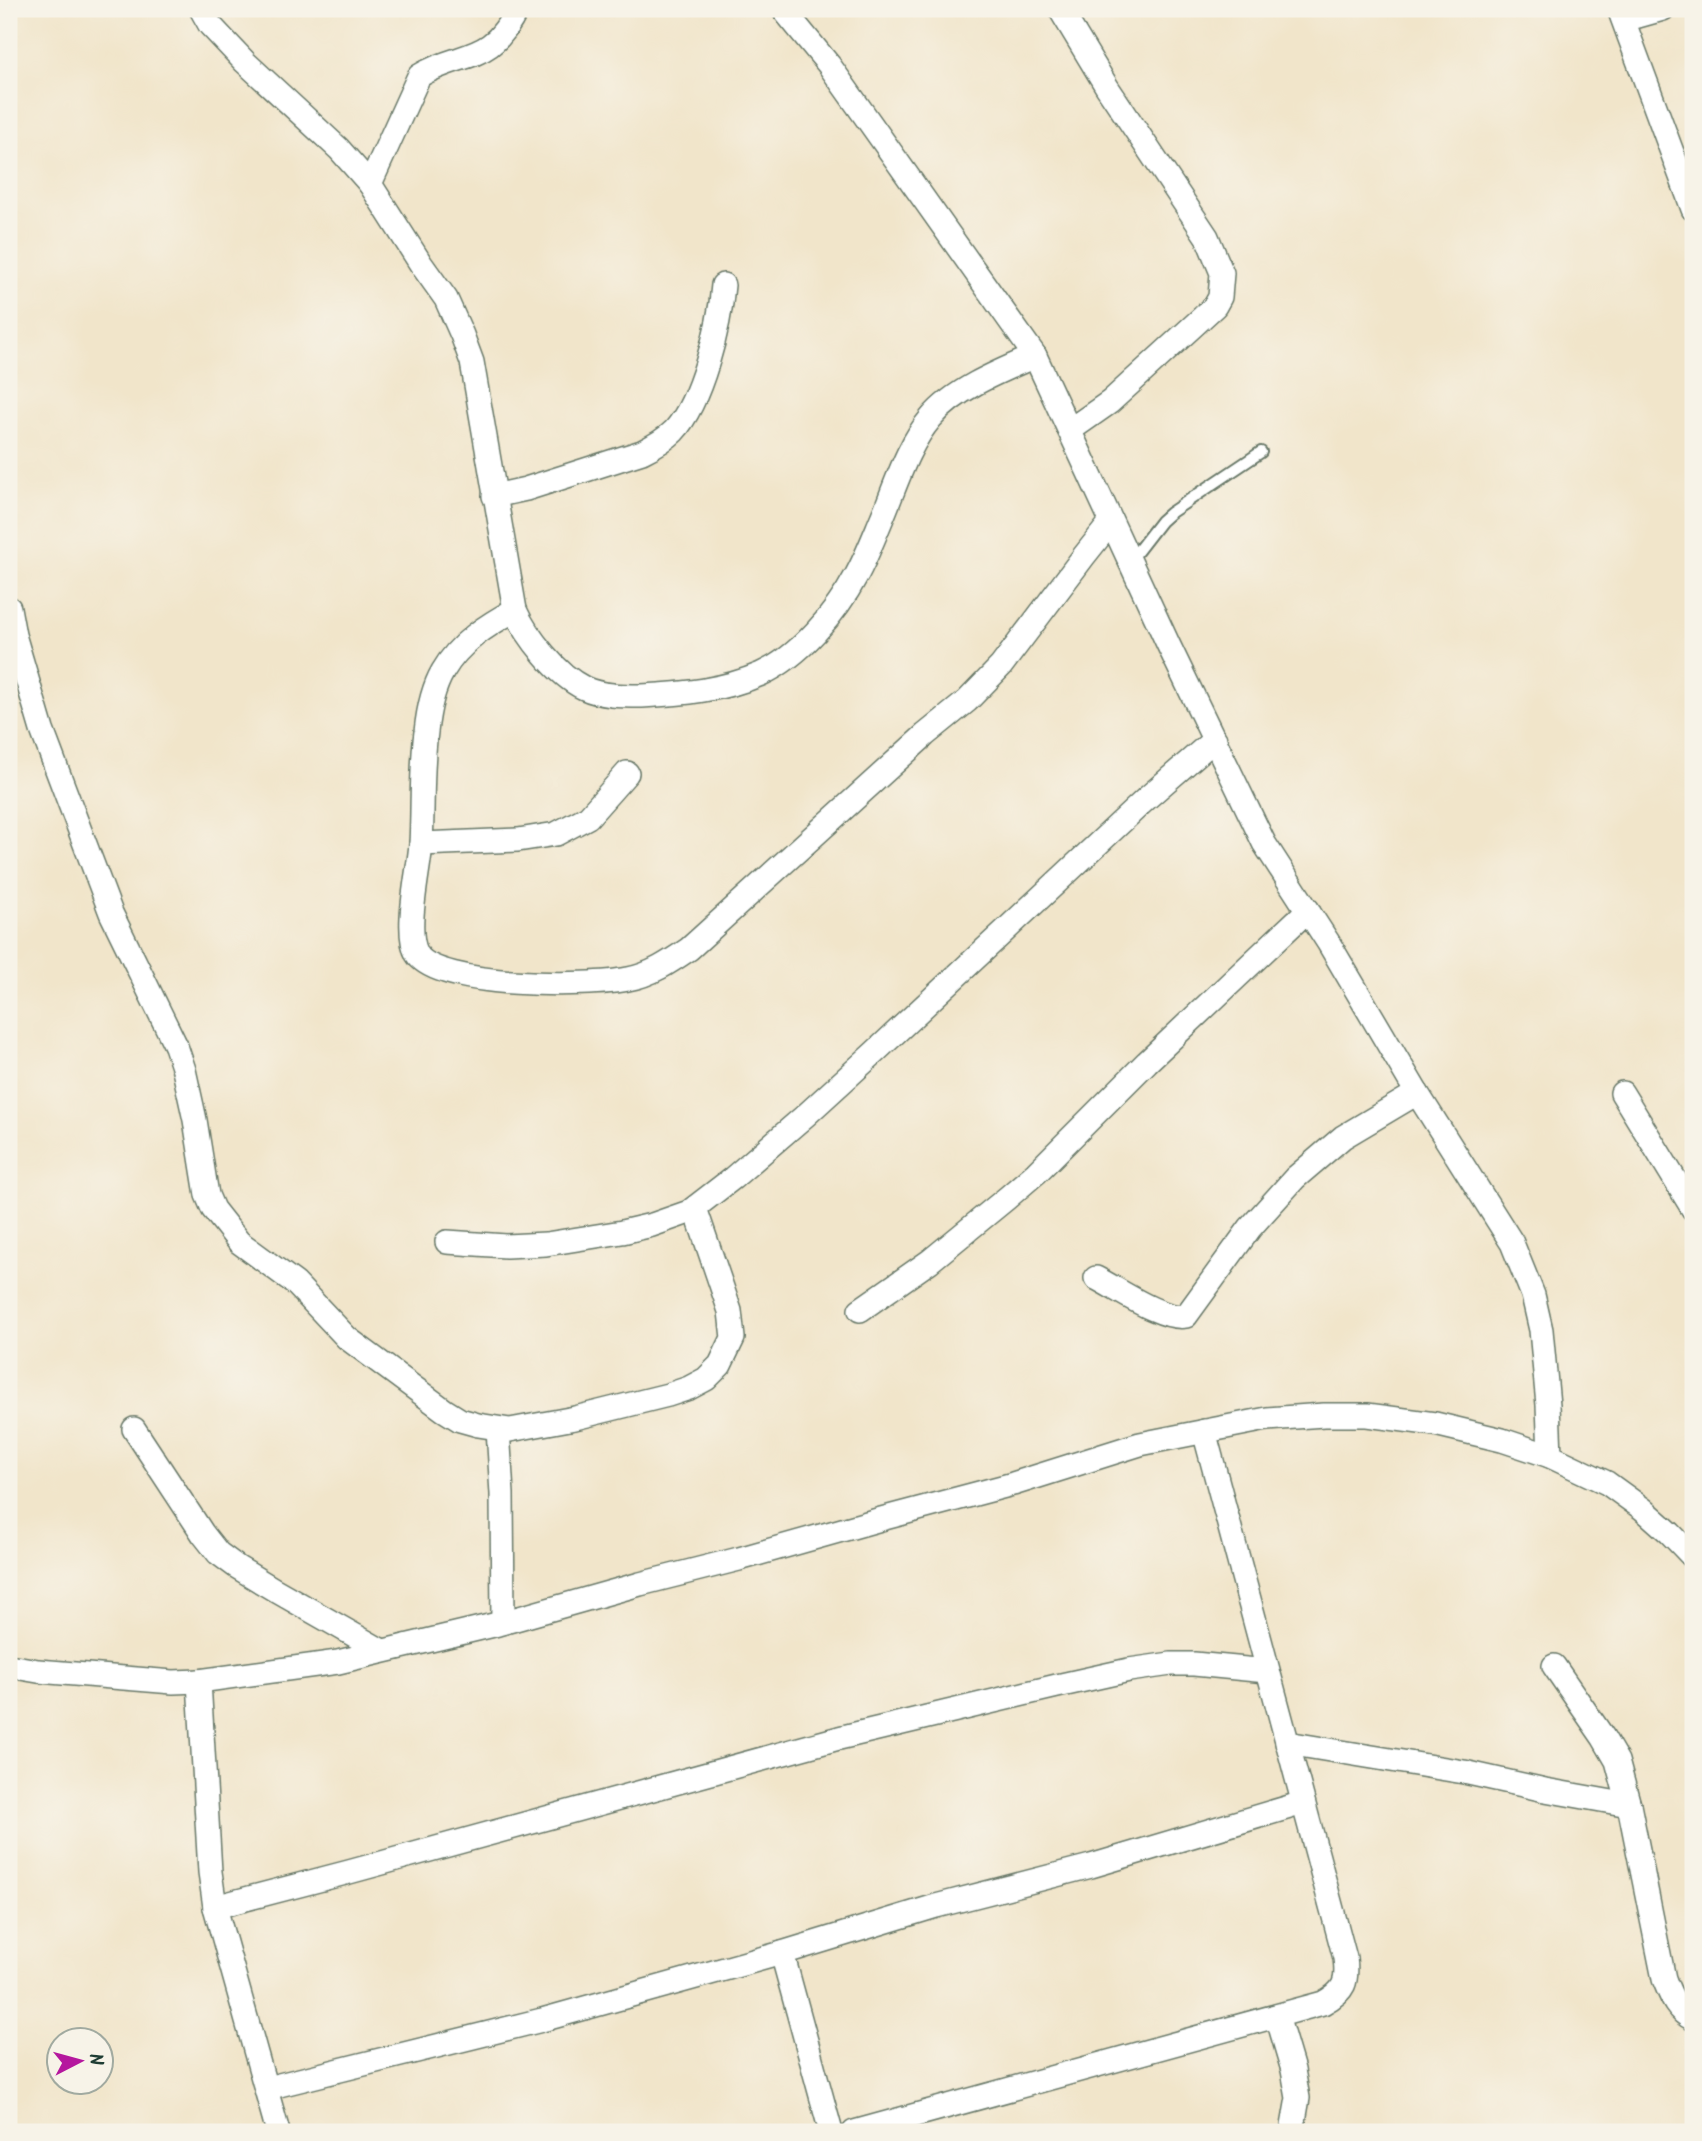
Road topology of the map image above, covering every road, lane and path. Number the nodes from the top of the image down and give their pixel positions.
1 (201, 9) edge
2 (517, 9) edge
3 (783, 9) edge
4 (1060, 9) edge
5 (1663, 9) edge
6 (1622, 15) edge
7 (1687, 171) edge
8 (370, 184) junction
9 (1693, 209) edge
10 (723, 285) dead end
11 (1035, 356) junction
12 (1070, 430) junction
13 (1261, 452) dead end
14 (494, 496) junction
15 (1111, 522) junction
16 (1130, 561) junction
17 (9, 608) edge
18 (515, 610) junction
19 (1215, 739) junction
20 (627, 773) dead end
21 (421, 844) junction
22 (1308, 910) junction
23 (1417, 1093) junction
24 (1622, 1094) dead end
25 (695, 1208) junction
26 (1693, 1209) edge
27 (447, 1242) dead end
28 (1096, 1278) dead end
29 (860, 1310) dead end
30 (134, 1429) dead end
31 (498, 1429) junction
32 (1203, 1431) junction
33 (1550, 1456) junction
34 (1693, 1557) edge
35 (503, 1622) junction
36 (382, 1651) junction
37 (9, 1666) edge
38 (1554, 1666) dead end
39 (1267, 1671) junction
40 (199, 1681) junction
41 (1287, 1743) junction
42 (1303, 1803) junction
43 (1629, 1805) junction
44 (215, 1907) junction
45 (782, 1953) junction
46 (1277, 2016) junction
47 (1693, 2019) edge
48 (267, 2088) junction
49 (278, 2132) edge
50 (831, 2132) edge
51 (854, 2132) edge
52 (1292, 2132) edge

1 - 8 street
2 - 8 street
3 - 11 street
4 - 12 street
5 - 6 street
6 - 7 street
7 - 9 street
8 - 14 street
10 - 14 street
11 - 12 street
11 - 18 street
12 - 15 street
13 - 16 lane
14 - 18 street
15 - 16 street
15 - 21 street
16 - 19 street
17 - 31 street
18 - 21 street
19 - 22 street
19 - 25 street
20 - 21 street
22 - 23 street
22 - 29 street
23 - 28 street
23 - 33 street
24 - 26 street
25 - 27 street
25 - 31 street
30 - 36 street
31 - 35 street
32 - 33 street
32 - 35 street
32 - 39 street
33 - 34 street
35 - 36 street
36 - 40 street
37 - 40 street
38 - 43 street
39 - 41 street
39 - 44 street
40 - 44 street
41 - 42 street
41 - 43 street
42 - 45 street
42 - 46 street
43 - 47 street
44 - 48 street
45 - 48 street
45 - 50 street
46 - 51 street
46 - 52 street
48 - 49 street

